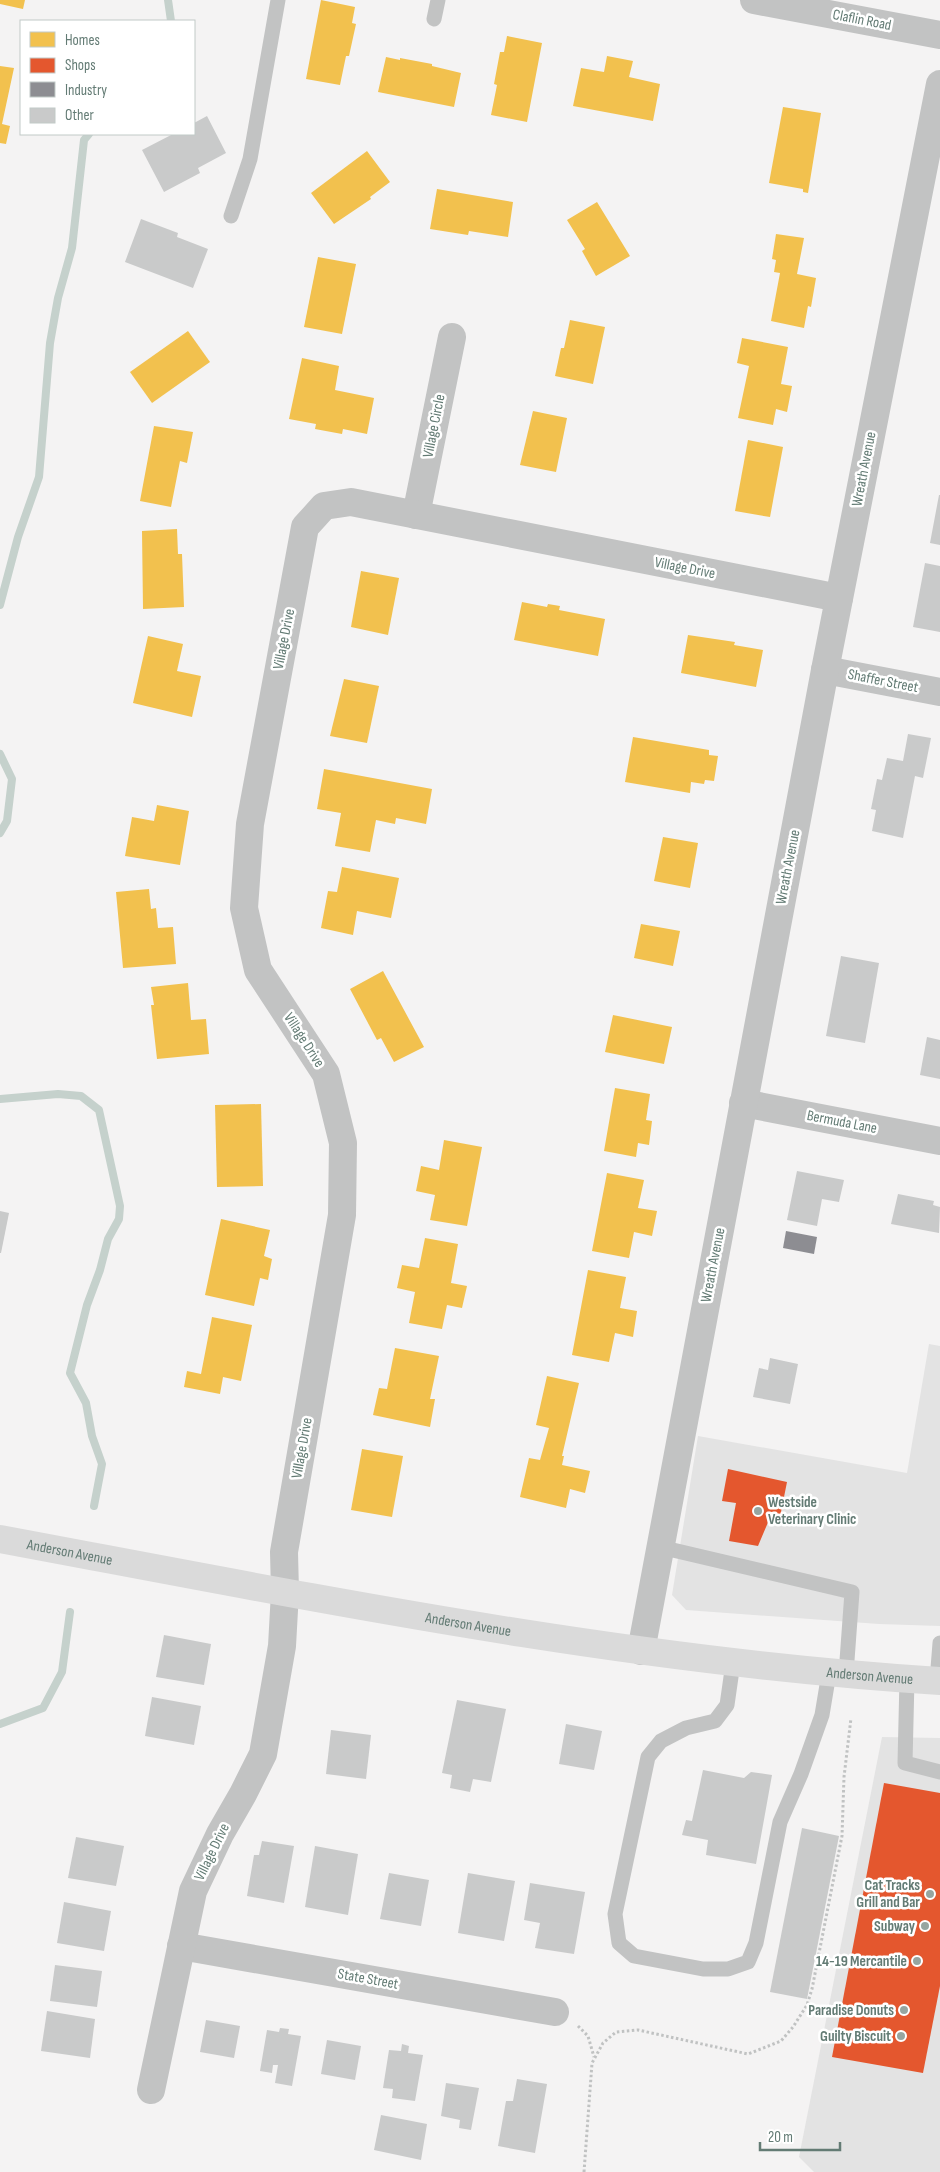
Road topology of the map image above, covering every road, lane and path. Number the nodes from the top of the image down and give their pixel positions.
1 (278, 0) edge
2 (438, 0) edge
3 (754, 0) edge
4 (434, 19) dead end
5 (940, 35) edge
6 (940, 84) edge
7 (231, 216) dead end
8 (452, 337) dead end
9 (416, 515) junction
10 (839, 598) junction
11 (825, 670) junction
12 (940, 692) edge
13 (743, 1103) junction
14 (940, 1141) edge
15 (0, 1539) edge
16 (660, 1547) junction
17 (285, 1592) junction
18 (940, 1643) edge
19 (641, 1651) junction
20 (733, 1664) junction
21 (837, 1673) junction
22 (907, 1679) junction
23 (939, 1681) edge
24 (851, 1718) dead end
25 (848, 1731) dead end
26 (940, 1772) edge
27 (181, 1946) junction
28 (555, 2012) joint
29 (594, 2057) dead end
30 (151, 2090) dead end

1 - 7 lane
2 - 4 lane
3 - 5 street, Claflin Road
6 - 10 street, Wreath Avenue
8 - 9 street, Village Circle
9 - 10 street, Village Drive
9 - 17 street, Village Drive
10 - 11 street, Wreath Avenue
11 - 12 street, Shaffer Street
11 - 13 street, Wreath Avenue
13 - 14 street, Bermuda Lane
13 - 16 street, Wreath Avenue
15 - 17 main road, Anderson Avenue
16 - 19 street, Wreath Avenue
16 - 21 lane
17 - 19 main road, Anderson Avenue
17 - 27 street, Village Drive
18 - 23 lane
19 - 20 main road, Anderson Avenue
20 - 21 main road, Anderson Avenue
20 - 21 lane
21 - 22 main road, Anderson Avenue
22 - 23 main road, Anderson Avenue
22 - 26 lane
24 - 25 path
27 - 28 street, State Street
27 - 30 street, Village Drive
28 - 29 path

